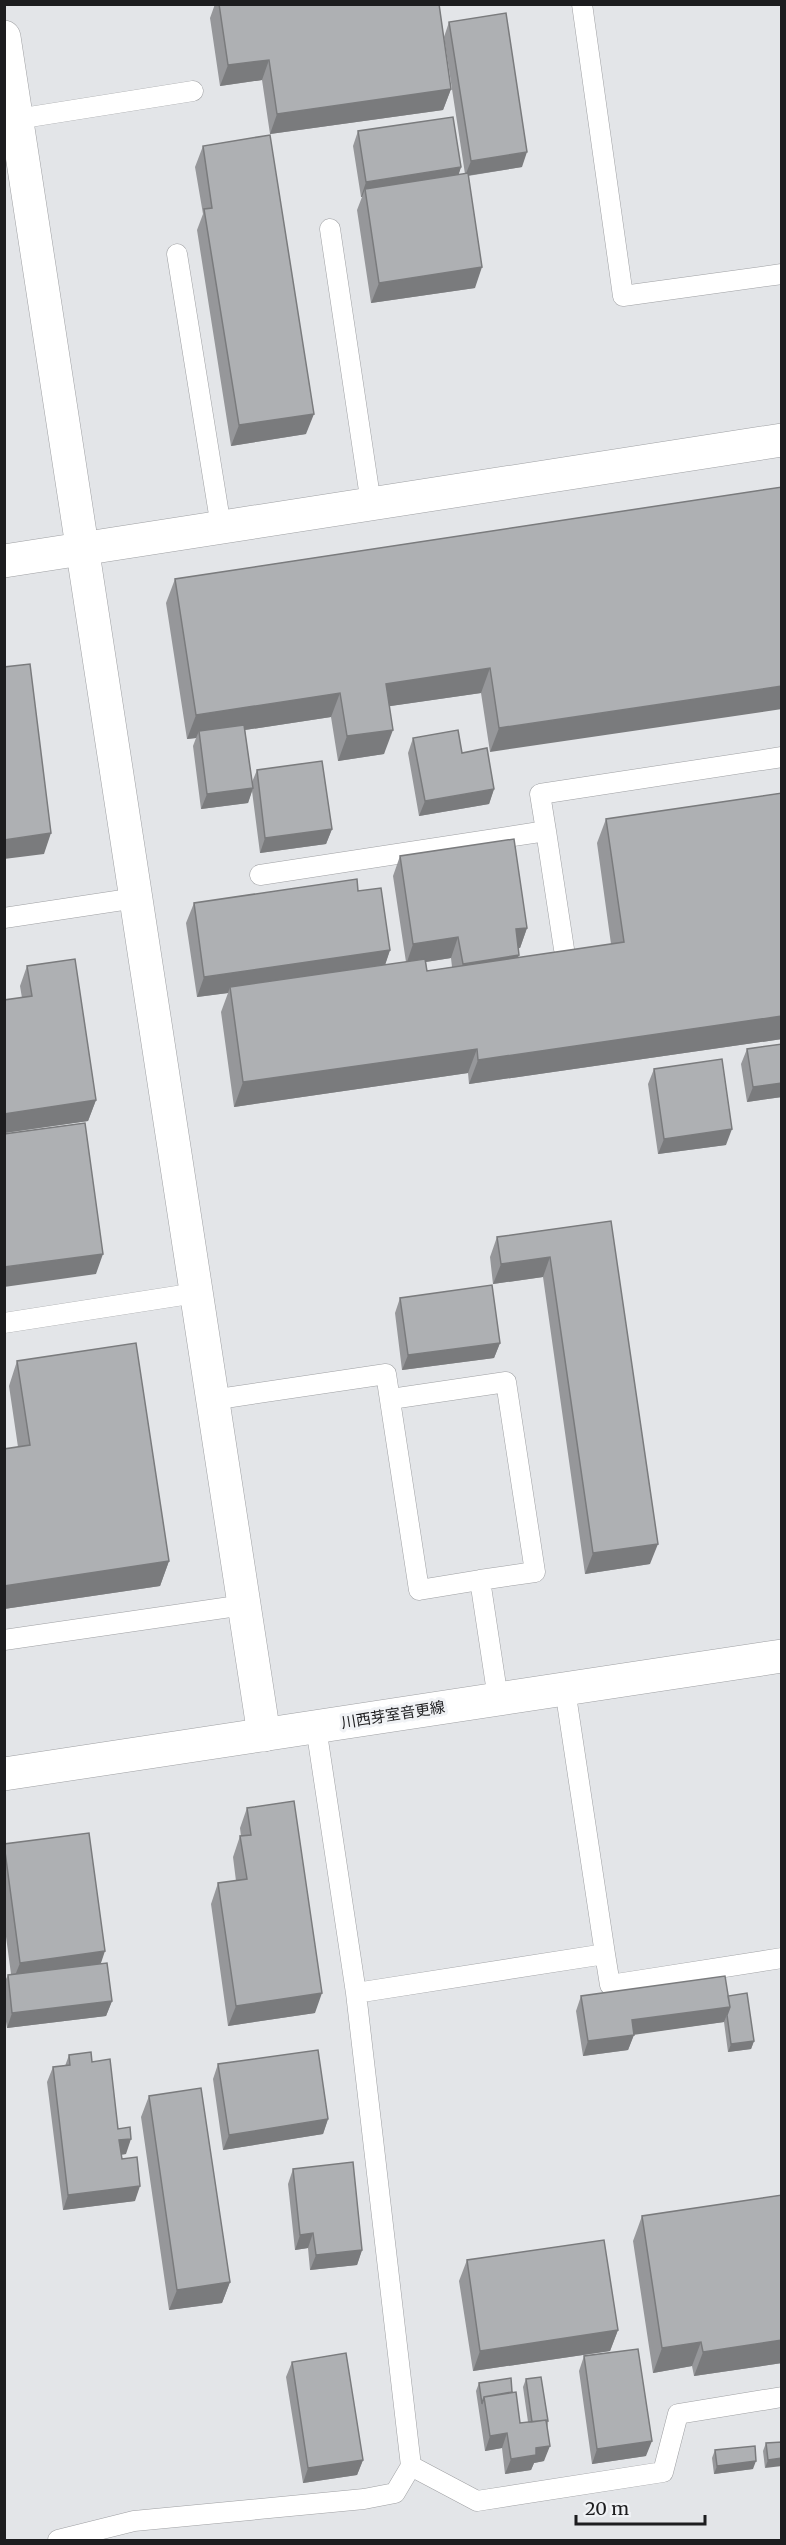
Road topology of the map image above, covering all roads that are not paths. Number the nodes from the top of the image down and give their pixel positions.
1 (582, 4) edge
2 (4, 37) edge
3 (193, 90) dead end
4 (17, 119) junction
5 (330, 229) dead end
6 (177, 254) dead end
7 (782, 274) edge
8 (782, 440) edge
9 (371, 504) junction
10 (221, 527) junction
11 (82, 549) junction
12 (4, 561) edge
13 (782, 757) edge
14 (546, 831) junction
15 (260, 875) dead end
16 (135, 898) junction
17 (4, 918) edge
18 (564, 949) edge
19 (196, 1293) junction
20 (4, 1323) edge
21 (391, 1399) junction
22 (212, 1400) junction
23 (480, 1580) junction
24 (244, 1605) junction
25 (4, 1640) edge
26 (782, 1656) edge
27 (565, 1689) junction
28 (498, 1699) junction
29 (316, 1726) junction
30 (264, 1735) junction
31 (4, 1774) edge
32 (605, 1954) junction
33 (782, 1958) edge
34 (356, 1993) junction
35 (782, 2397) edge
36 (411, 2466) junction
37 (58, 2541) edge

1 - 7 lane
2 - 4 street
3 - 4 lane
4 - 11 street
5 - 9 lane
6 - 10 lane
8 - 9 street
9 - 10 street
10 - 11 street
11 - 12 street
11 - 16 street
13 - 14 lane
14 - 15 lane
14 - 18 lane
16 - 17 lane
16 - 19 street
19 - 20 lane
19 - 22 street
21 - 22 lane
21 - 23 lane
21 - 23 lane
22 - 24 street
23 - 28 lane
24 - 25 lane
24 - 30 street
26 - 27 street, 川西芽室音更線
27 - 28 street, 川西芽室音更線
27 - 32 lane
28 - 29 street, 川西芽室音更線
29 - 30 street, 川西芽室音更線
29 - 34 lane
30 - 31 street, 川西芽室音更線
32 - 33 lane
32 - 34 lane
34 - 36 lane
35 - 36 lane
36 - 37 lane

